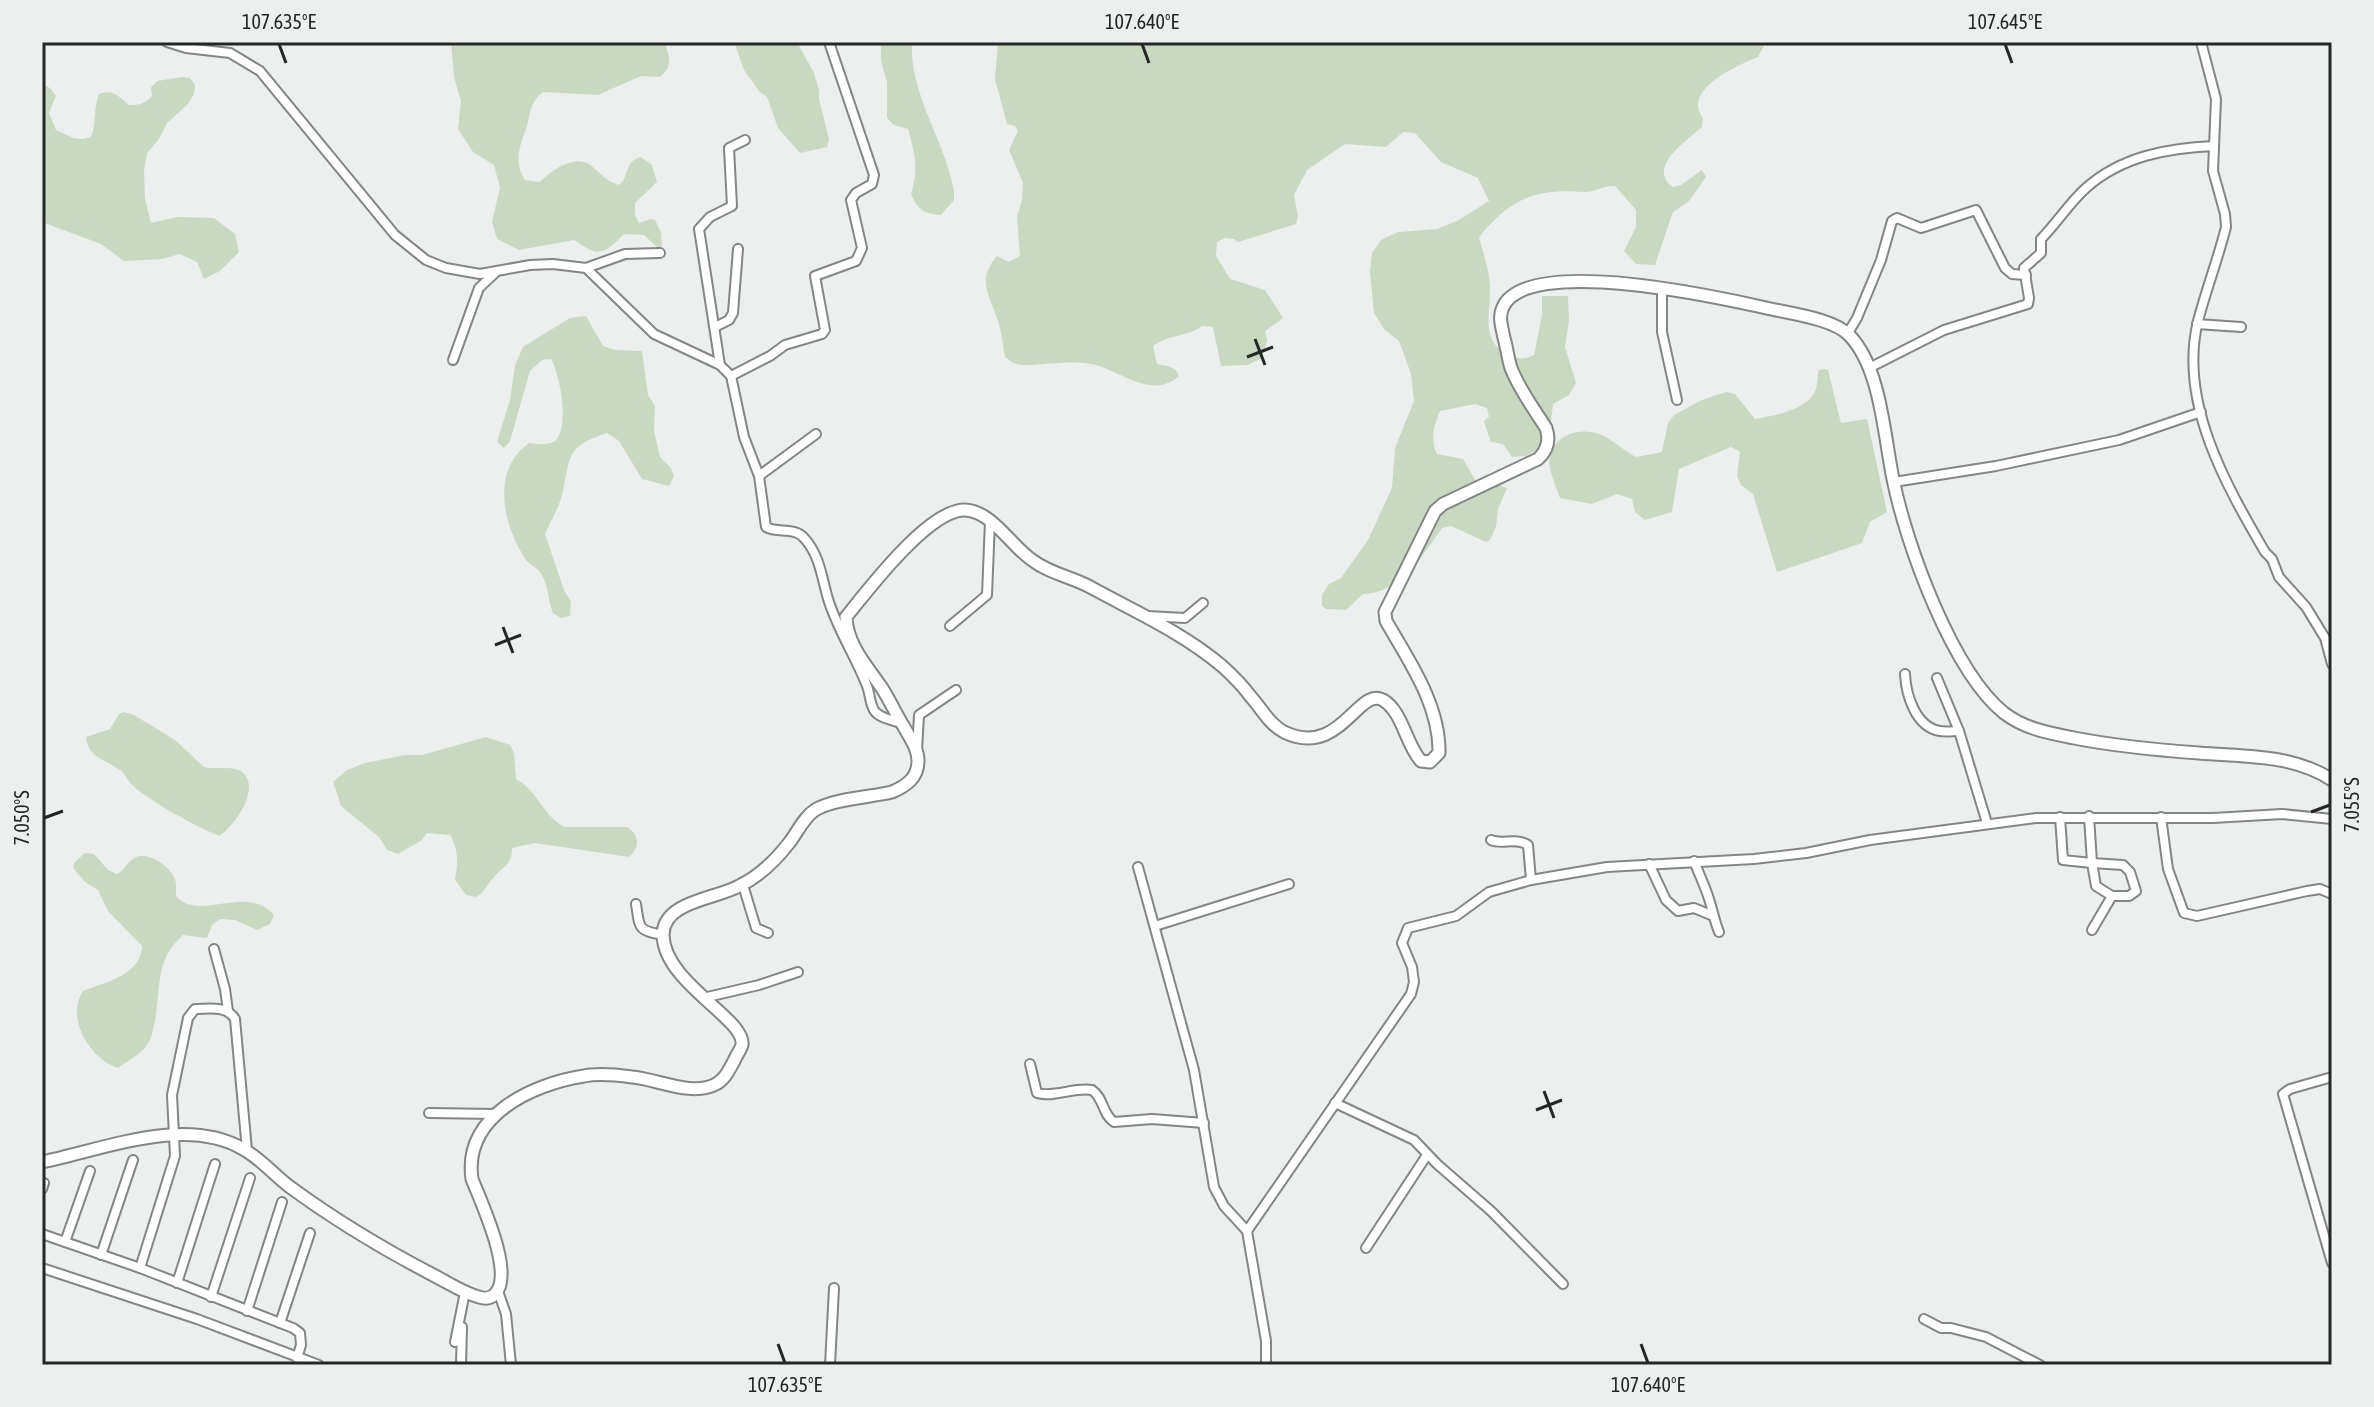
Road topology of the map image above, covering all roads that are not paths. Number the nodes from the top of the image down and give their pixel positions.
1 (167, 42) edge
2 (829, 42) edge
3 (2201, 42) edge
4 (745, 140) dead end
5 (2214, 146) junction
6 (738, 249) dead end
7 (660, 253) dead end
8 (586, 268) junction
9 (497, 271) junction
10 (2026, 275) junction
11 (1662, 287) junction
12 (2197, 324) junction
13 (715, 327) junction
14 (2241, 327) dead end
15 (1848, 333) junction
16 (453, 360) dead end
17 (720, 365) junction
18 (1869, 368) junction
19 (731, 376) junction
20 (1677, 400) dead end
21 (2201, 412) junction
22 (816, 434) dead end
23 (759, 476) junction
24 (1894, 482) junction
25 (990, 521) junction
26 (1203, 603) dead end
27 (1143, 615) junction
28 (950, 626) dead end
29 (2328, 637) edge
30 (2332, 664) edge
31 (1905, 674) dead end
32 (1937, 678) dead end
33 (956, 690) dead end
34 (902, 724) junction
35 (1959, 731) junction
36 (917, 751) junction
37 (2332, 780) edge
38 (2089, 816) junction
39 (2060, 817) junction
40 (2161, 817) junction
41 (2332, 819) edge
42 (1987, 823) junction
43 (1491, 840) dead end
44 (1694, 861) junction
45 (2092, 863) junction
46 (1649, 864) junction
47 (1138, 867) dead end
48 (1531, 880) junction
49 (1289, 884) dead end
50 (743, 885) junction
51 (2332, 894) edge
52 (2112, 896) junction
53 (636, 904) dead end
54 (1711, 915) junction
55 (1155, 926) junction
56 (2092, 930) dead end
57 (1719, 932) dead end
58 (768, 933) dead end
59 (663, 935) junction
60 (214, 949) dead end
61 (798, 972) dead end
62 (702, 998) junction
63 (228, 1011) junction
64 (1030, 1064) dead end
65 (2332, 1077) edge
66 (1335, 1103) junction
67 (429, 1113) dead end
68 (495, 1114) junction
69 (1204, 1123) junction
70 (175, 1135) junction
71 (247, 1150) junction
72 (1427, 1155) junction
73 (133, 1160) dead end
74 (42, 1162) edge
75 (215, 1164) dead end
76 (90, 1171) dead end
77 (250, 1178) dead end
78 (282, 1202) dead end
79 (1247, 1231) junction
80 (310, 1233) dead end
81 (42, 1234) edge
82 (65, 1242) junction
83 (1366, 1248) dead end
84 (101, 1255) junction
85 (2332, 1263) edge
86 (42, 1268) edge
87 (140, 1268) junction
88 (177, 1283) junction
89 (1563, 1284) dead end
90 (834, 1288) dead end
91 (498, 1291) junction
92 (465, 1292) junction
93 (211, 1297) junction
94 (247, 1311) junction
95 (461, 1318) junction
96 (1924, 1319) dead end
97 (280, 1323) junction
98 (455, 1342) dead end
99 (297, 1358) junction
100 (319, 1365) edge
101 (461, 1365) edge
102 (511, 1365) edge
103 (830, 1365) edge
104 (1266, 1365) edge
105 (2040, 1365) edge

1 - 9 street
2 - 19 street
3 - 5 street
4 - 13 street
5 - 10 street
5 - 12 street
6 - 13 street
7 - 8 street
8 - 9 street
8 - 17 street
9 - 16 street
10 - 15 street
10 - 18 street
11 - 15 street
11 - 20 street
11 - 27 street
12 - 14 street
12 - 21 street
13 - 17 street
15 - 18 street
17 - 19 street
18 - 24 street
19 - 23 street
21 - 24 street
21 - 29 street
22 - 23 street
23 - 34 street
24 - 37 street
25 - 27 street
25 - 28 street
25 - 34 street
26 - 27 street
29 - 30 street
31 - 35 street
32 - 35 street
33 - 36 street
34 - 36 street
35 - 42 street
36 - 50 street
38 - 39 street
38 - 40 street
38 - 45 street
39 - 42 street
39 - 45 street
40 - 41 street
40 - 51 street
42 - 44 street
43 - 48 street
44 - 46 street
44 - 54 street
45 - 52 street
45 - 52 street
46 - 48 street
46 - 54 street
47 - 55 street
48 - 66 street
49 - 55 street
50 - 58 street
50 - 59 street
52 - 56 street
53 - 59 street
54 - 57 street
55 - 69 street
59 - 62 street
60 - 63 street
61 - 62 street
62 - 68 street
63 - 70 street
63 - 71 street
64 - 69 street
65 - 85 street
66 - 72 street
66 - 79 street
67 - 68 street
68 - 91 street
69 - 79 street
70 - 71 street
70 - 74 street
70 - 87 street
71 - 92 street
72 - 83 street
72 - 89 street
73 - 84 street
75 - 88 street
76 - 82 street
77 - 93 street
78 - 94 street
79 - 104 street
80 - 97 street
81 - 82 street
82 - 84 street
84 - 87 street
86 - 99 street
87 - 88 street
88 - 93 street
90 - 103 street
91 - 92 street
91 - 102 street
92 - 95 street
93 - 94 street
94 - 97 street
95 - 98 street
95 - 101 street
96 - 105 street
97 - 99 street
99 - 100 street

